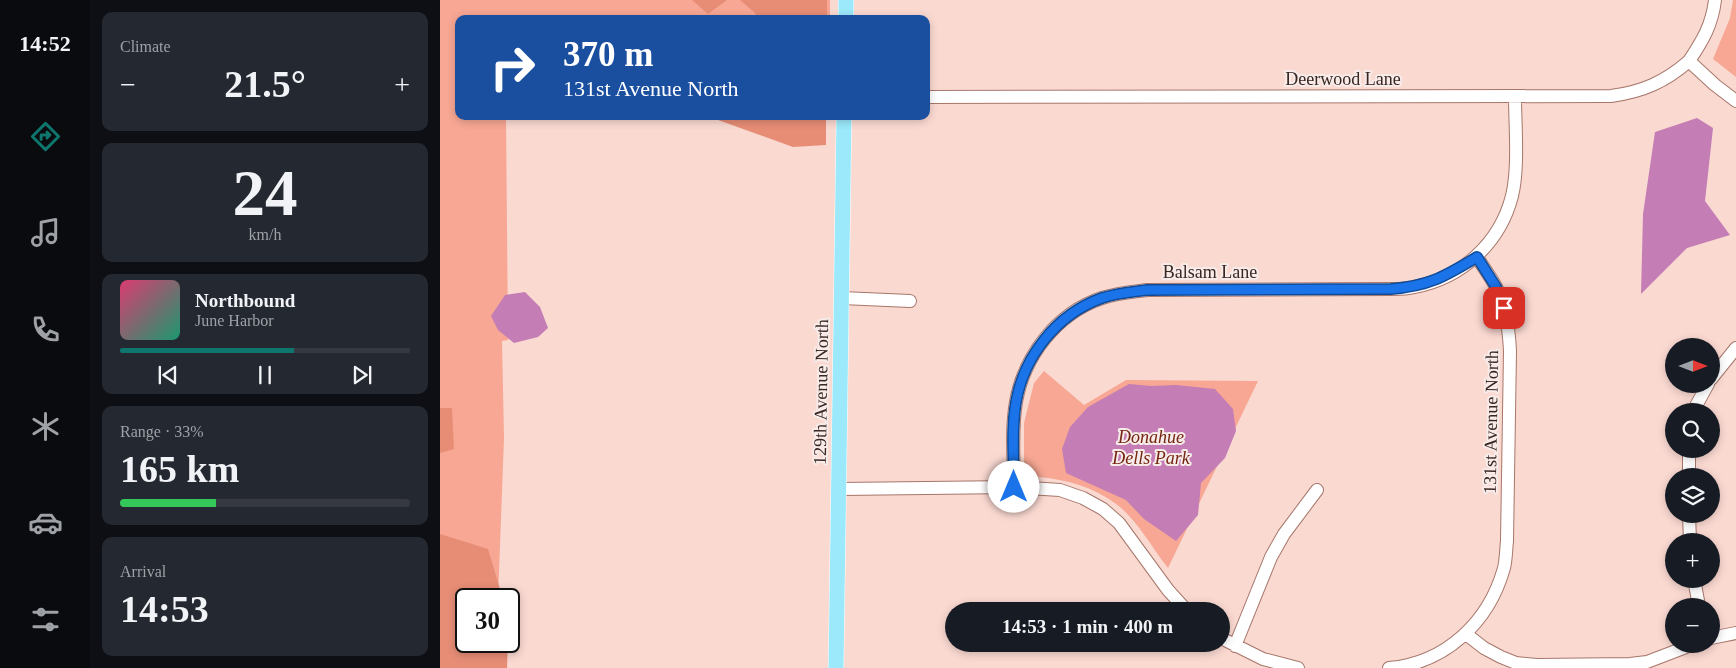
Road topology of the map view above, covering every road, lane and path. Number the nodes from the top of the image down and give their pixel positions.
1 (846, 0) edge
2 (1715, 0) edge
3 (846, 15) edge
4 (1689, 61) junction
5 (1515, 96) junction
6 (930, 97) edge
7 (1736, 101) edge
8 (844, 120) edge
9 (1477, 257) junction
10 (842, 298) junction
11 (910, 301) dead end
12 (1736, 348) edge
13 (1720, 368) edge
14 (1014, 487) junction
15 (839, 489) junction
16 (1317, 490) dead end
17 (1179, 602) edge
18 (1736, 633) edge
19 (1466, 634) junction
20 (1720, 636) edge
21 (1230, 643) edge
22 (1235, 646) junction
23 (1670, 653) edge
24 (836, 668) edge
25 (1298, 668) edge
26 (1389, 668) edge

1 - 3 main road
2 - 4 street, Deerwood Lane
4 - 5 street, Deerwood Lane
4 - 7 street
5 - 6 street, Deerwood Lane
5 - 9 street
8 - 10 main road, 129th Avenue North
9 - 14 street, Balsam Lane
9 - 19 street, 131st Avenue North
10 - 11 street
10 - 15 main road, 129th Avenue North
12 - 13 street
14 - 15 street
14 - 17 street
15 - 24 main road, 129th Avenue North
16 - 22 street
18 - 20 street
19 - 23 street
19 - 26 street, 131st Avenue North
21 - 22 street
22 - 25 street

